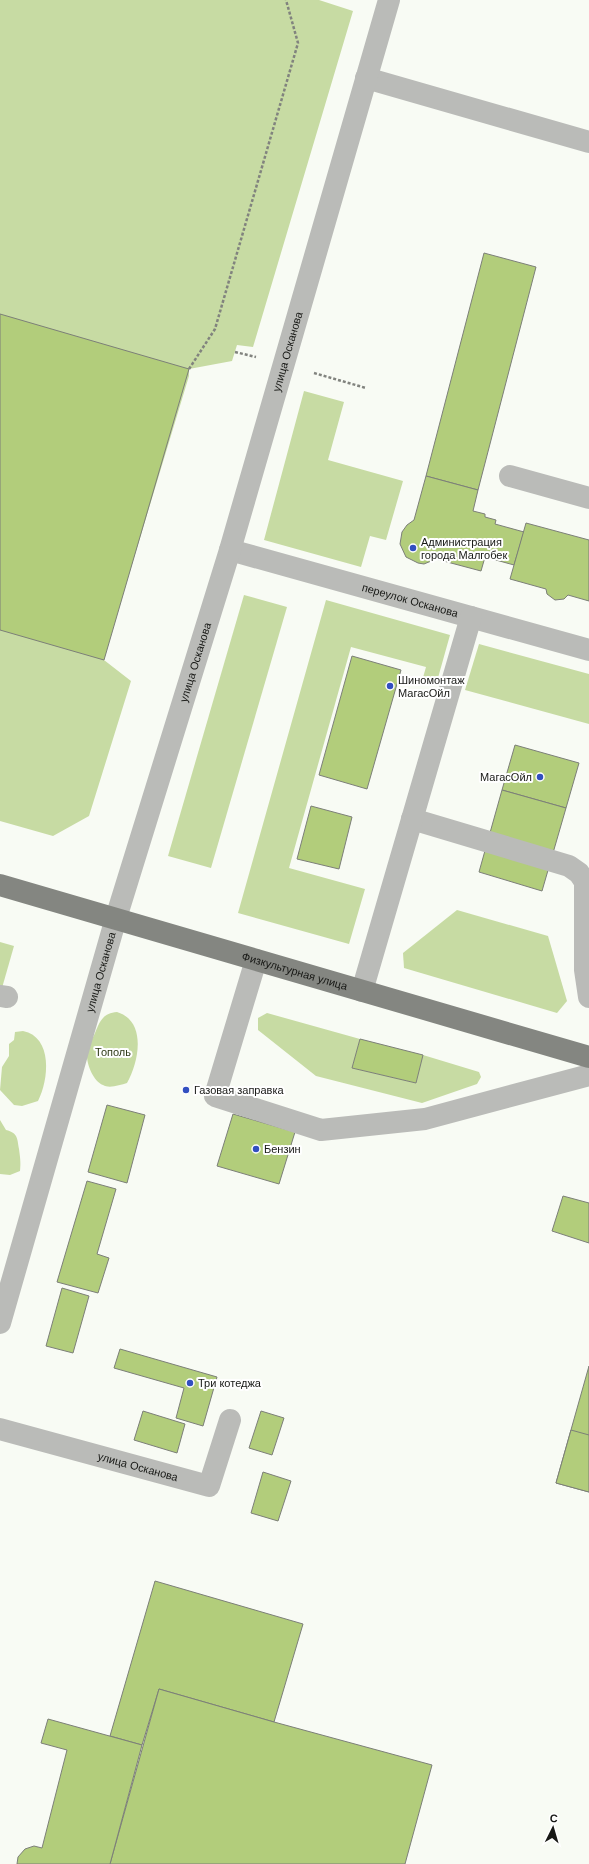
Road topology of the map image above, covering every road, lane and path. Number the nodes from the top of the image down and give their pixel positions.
1 (286, 0) edge
2 (389, 0) edge
3 (366, 78) junction
4 (589, 142) edge
5 (235, 352) dead end
6 (256, 357) dead end
7 (189, 368) dead end
8 (314, 373) dead end
9 (366, 388) dead end
10 (510, 476) dead end
11 (589, 498) edge
12 (230, 550) junction
13 (471, 618) junction
14 (589, 650) edge
15 (412, 819) junction
16 (0, 884) edge
17 (116, 918) junction
18 (256, 960) junction
19 (362, 991) junction
20 (589, 997) edge
21 (589, 1057) edge
22 (589, 1075) edge
23 (0, 1324) edge
24 (230, 1420) dead end
25 (0, 1429) edge

1 - 7 path
2 - 3 street, улица Осканова
3 - 4 street
3 - 12 street, улица Осканова
5 - 6 path
8 - 9 path
10 - 11 street
12 - 13 street, переулок Осканова
12 - 17 street, улица Осканова
13 - 14 street, переулок Осканова
13 - 15 street
15 - 19 street
15 - 20 street
16 - 17 main road, Физкультурная улица
17 - 18 main road, Физкультурная улица
17 - 23 street, улица Осканова
18 - 19 main road, Физкультурная улица
18 - 22 street
19 - 21 main road, Физкультурная улица
24 - 25 street, улица Осканова

